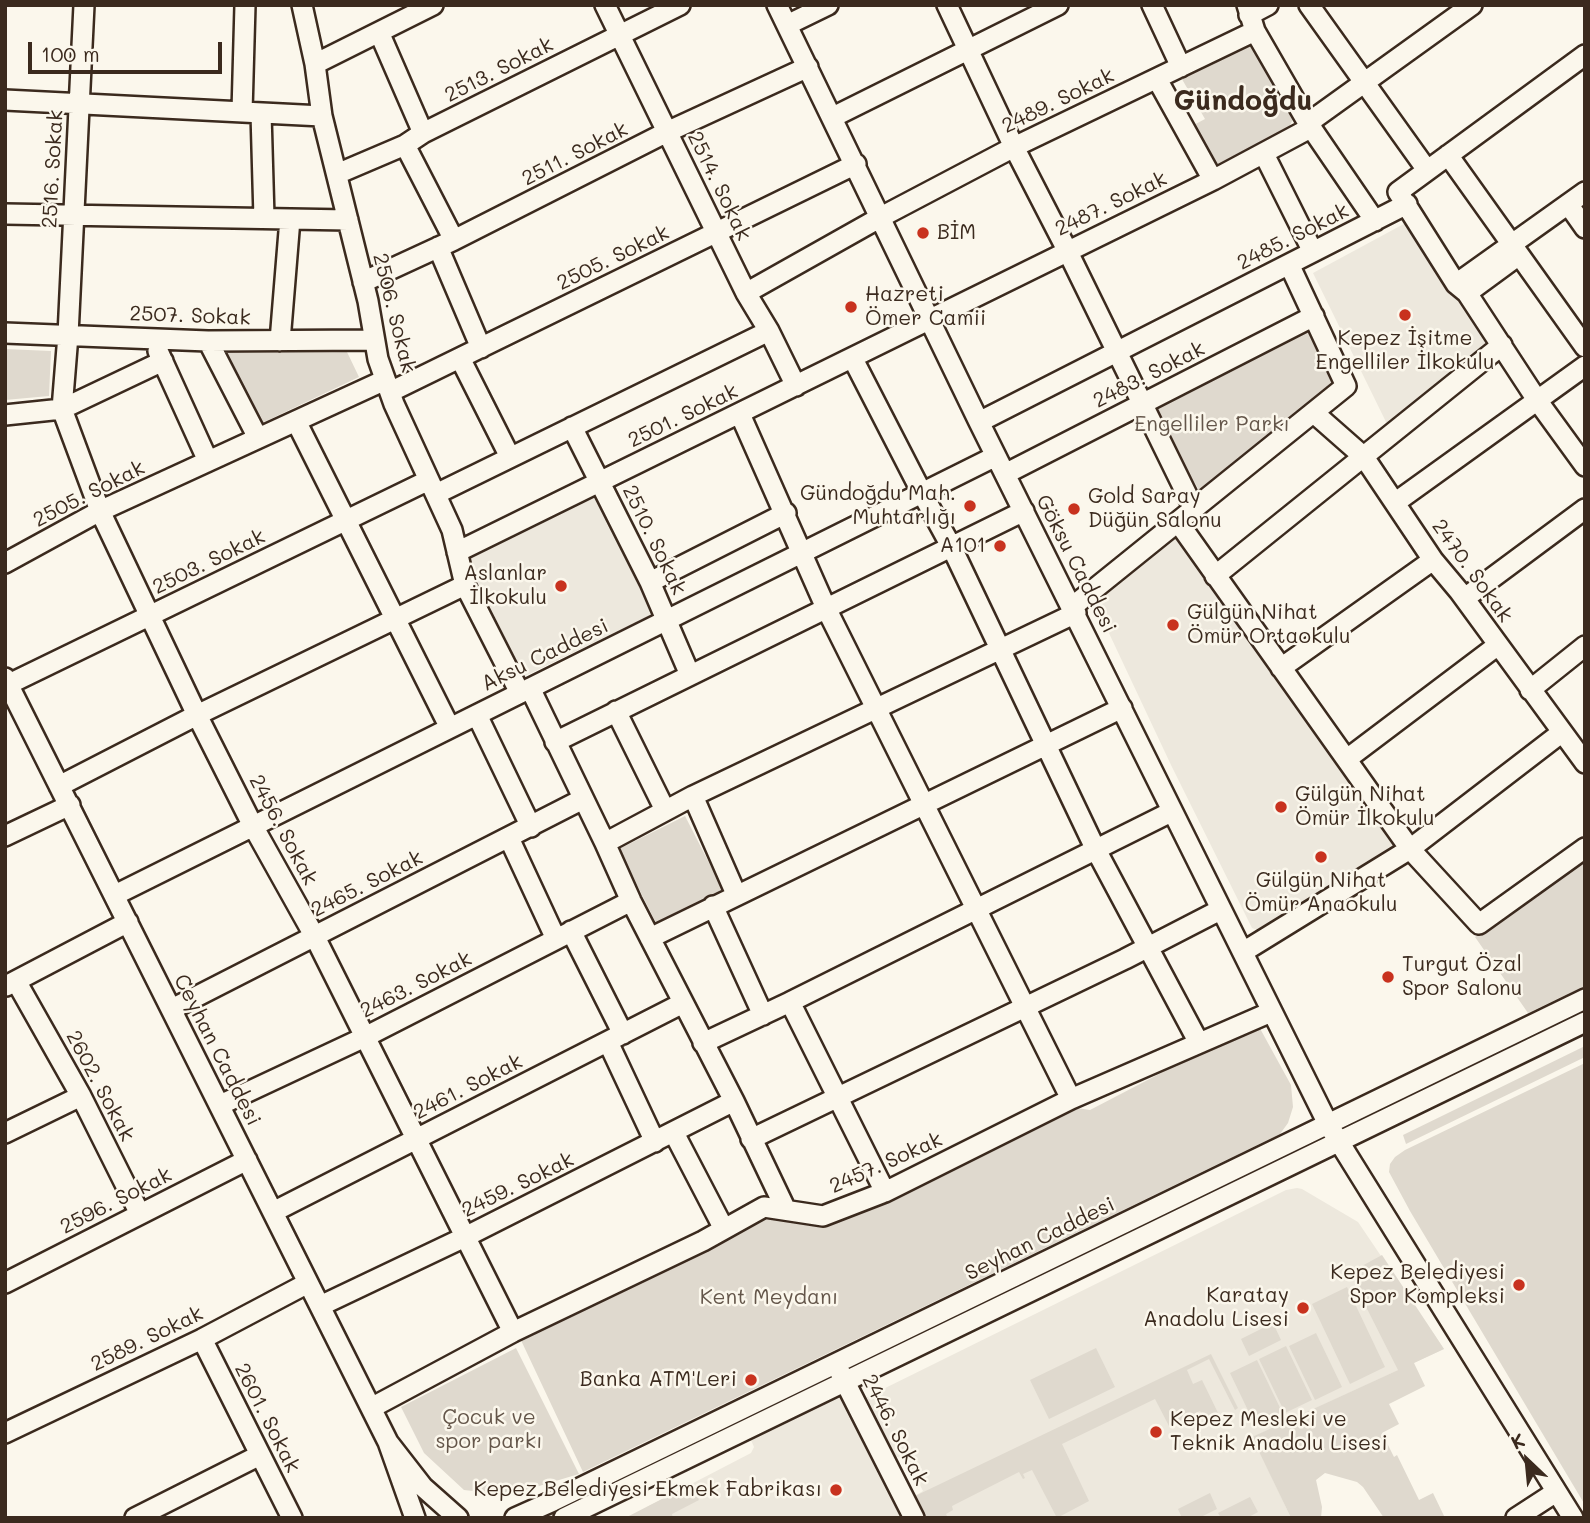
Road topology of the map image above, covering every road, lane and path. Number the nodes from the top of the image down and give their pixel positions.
1 (83, 5) edge
2 (245, 5) edge
3 (302, 5) edge
4 (433, 5) edge
5 (605, 5) edge
6 (680, 5) edge
7 (778, 5) edge
8 (828, 5) edge
9 (947, 5) edge
10 (1058, 5) edge
11 (1153, 5) edge
12 (1268, 5) edge
13 (1309, 5) edge
14 (1472, 5) edge
15 (401, 13) edge
16 (1251, 17) edge
17 (787, 25) junction
18 (379, 32) junction
19 (621, 35) junction
20 (969, 50) junction
21 (1585, 55) edge
22 (315, 64) junction
23 (808, 67) junction
24 (1181, 67) junction
25 (1157, 79) junction
26 (1365, 82) junction
27 (5, 100) edge
28 (79, 104) junction
29 (251, 113) junction
30 (322, 116) junction
31 (833, 117) junction
32 (1310, 125) junction
33 (667, 132) junction
34 (423, 133) junction
35 (405, 145) junction
36 (1014, 147) junction
37 (1264, 154) junction
38 (1448, 155) junction
39 (856, 164) junction
40 (1427, 170) junction
41 (337, 174) junction
42 (1213, 180) junction
43 (1585, 192) edge
44 (1407, 204) junction
45 (5, 214) edge
46 (1578, 214) edge
47 (73, 217) junction
48 (881, 217) junction
49 (264, 218) junction
50 (290, 219) junction
51 (348, 220) junction
52 (1375, 221) junction
53 (716, 232) junction
54 (446, 244) junction
55 (1067, 250) junction
56 (1515, 250) junction
57 (1313, 252) junction
58 (1289, 264) junction
59 (363, 282) junction
60 (1462, 288) junction
61 (746, 293) junction
62 (1314, 316) junction
63 (930, 320) junction
64 (769, 331) junction
65 (5, 333) edge
66 (68, 335) junction
67 (151, 337) junction
68 (374, 340) junction
69 (208, 341) junction
70 (280, 341) junction
71 (1502, 345) junction
72 (1585, 347) edge
73 (481, 348) junction
74 (1117, 352) junction
75 (460, 358) junction
76 (853, 359) junction
77 (163, 361) junction
78 (1585, 366) edge
79 (387, 386) junction
80 (796, 386) junction
81 (1537, 400) junction
82 (1143, 405) junction
83 (61, 409) junction
84 (740, 414) junction
85 (1314, 414) junction
86 (5, 415) edge
87 (296, 421) junction
88 (979, 422) junction
89 (572, 427) junction
90 (258, 438) junction
91 (996, 456) junction
92 (510, 457) junction
93 (1364, 457) junction
94 (208, 461) junction
95 (1585, 466) edge
96 (1005, 474) junction
97 (602, 482) junction
98 (432, 487) junction
99 (922, 493) junction
100 (1396, 502) junction
101 (1193, 507) junction
102 (1585, 509) edge
103 (100, 511) junction
104 (1024, 511) junction
105 (786, 513) junction
106 (346, 520) junction
107 (1178, 522) junction
108 (952, 548) junction
109 (457, 552) junction
110 (802, 553) junction
111 (1433, 560) junction
112 (5, 563) edge
113 (1215, 576) junction
114 (650, 582) junction
115 (465, 585) junction
116 (1465, 598) junction
117 (826, 608) junction
118 (1074, 610) junction
119 (149, 616) junction
120 (396, 619) junction
121 (667, 620) junction
122 (1498, 645) junction
123 (1585, 646) edge
124 (999, 649) junction
125 (1281, 668) junction
126 (690, 675) junction
127 (7, 681) edge
128 (1530, 690) junction
129 (525, 691) junction
130 (877, 707) junction
131 (1122, 708) junction
132 (616, 711) junction
133 (197, 715) junction
134 (477, 715) junction
135 (450, 728) junction
136 (1561, 733) junction
137 (555, 742) junction
138 (1047, 746) junction
139 (1347, 760) junction
140 (1585, 763) edge
141 (59, 786) junction
142 (693, 796) junction
143 (583, 799) junction
144 (70, 805) junction
145 (925, 805) junction
146 (665, 810) junction
147 (1171, 812) junction
148 (253, 826) junction
149 (531, 827) junction
150 (5, 836) edge
151 (509, 838) junction
152 (605, 843) junction
153 (1095, 848) junction
154 (1585, 848) edge
155 (1410, 849) junction
156 (736, 894) junction
157 (114, 895) junction
158 (631, 901) junction
159 (713, 906) junction
160 (976, 908) junction
161 (1220, 910) junction
162 (128, 922) junction
163 (564, 935) junction
164 (315, 937) junction
165 (650, 938) junction
166 (1149, 947) junction
167 (1243, 952) junction
168 (11, 984) edge
169 (1585, 999) edge
170 (790, 1002) junction
171 (683, 1003) junction
172 (1025, 1007) junction
173 (172, 1009) junction
174 (1271, 1012) junction
175 (763, 1015) junction
176 (1585, 1022) edge
177 (365, 1037) junction
178 (615, 1038) junction
179 (703, 1043) junction
180 (1199, 1044) junction
181 (81, 1096) junction
182 (838, 1097) junction
183 (1071, 1099) junction
184 (734, 1101) junction
185 (220, 1105) junction
186 (1328, 1124) junction
187 (5, 1133) edge
188 (674, 1133) junction
189 (416, 1139) junction
190 (751, 1139) junction
191 (655, 1142) junction
192 (1338, 1142) junction
193 (247, 1160) junction
194 (885, 1192) junction
195 (786, 1210) junction
196 (273, 1212) junction
197 (140, 1214) junction
198 (724, 1229) junction
199 (465, 1237) junction
200 (5, 1283) edge
201 (308, 1283) junction
202 (320, 1306) junction
203 (513, 1332) junction
204 (202, 1339) junction
205 (841, 1372) junction
206 (370, 1408) junction
207 (5, 1433) edge
208 (388, 1443) junction
209 (261, 1455) junction
210 (1556, 1492) junction
211 (135, 1518) edge
212 (292, 1518) edge
213 (415, 1518) edge
214 (458, 1518) edge
215 (515, 1518) edge
216 (564, 1518) edge
217 (914, 1518) edge
218 (1516, 1518) edge
219 (1573, 1518) edge

1 - 28 street, 2516. Sokak
2 - 29 street
3 - 22 street, 2506. Sokak
4 - 15 street
5 - 19 street, 2514. Sokak
6 - 19 street, 2513. Sokak
7 - 17 street, Göksu Caddesi
8 - 17 street
9 - 20 street
10 - 20 street
11 - 24 street
12 - 16 street, 2489. Sokak
13 - 26 street
14 - 26 street, 2487. Sokak
15 - 18 street
16 - 24 street, 2489. Sokak
16 - 32 street
17 - 23 street, Göksu Caddesi
18 - 22 street
18 - 34 street
19 - 33 street, 2514. Sokak
19 - 34 street, 2513. Sokak
20 - 31 street
20 - 36 street
21 - 38 street
22 - 30 street, 2506. Sokak
23 - 31 street, Göksu Caddesi
23 - 33 street, 2511. Sokak
24 - 25 street, 2489. Sokak
25 - 36 street, 2489. Sokak
25 - 42 street
26 - 32 street, 2487. Sokak
26 - 40 street
27 - 28 street
28 - 29 street
28 - 47 street, 2516. Sokak
29 - 30 street
29 - 49 street
30 - 41 street, 2506. Sokak
31 - 39 street, Göksu Caddesi
32 - 37 street, 2487. Sokak
32 - 52 street
33 - 53 street, 2514. Sokak
33 - 54 street, 2511. Sokak
34 - 35 street, 2513. Sokak
35 - 41 street, 2513. Sokak
35 - 54 street
36 - 48 street, 2489. Sokak
36 - 55 street
37 - 42 street, 2487. Sokak
37 - 57 street
38 - 40 street
38 - 56 street
39 - 48 street, Göksu Caddesi
39 - 53 street, 2505. Sokak
40 - 44 street
41 - 51 street, 2506. Sokak
42 - 55 street, 2487. Sokak
43 - 46 street
44 - 52 street, 2485. Sokak
44 - 60 street
45 - 47 street
46 - 56 street
47 - 49 street
47 - 66 street, 2516. Sokak
48 - 61 street
48 - 63 street, Göksu Caddesi
49 - 50 street
50 - 51 street
50 - 70 street
51 - 59 street, 2506. Sokak
52 - 57 street, 2485. Sokak
53 - 61 street, 2514. Sokak
53 - 73 street, 2505. Sokak
54 - 59 street, 2511. Sokak
54 - 73 street
55 - 63 street, 2487. Sokak
55 - 74 street
56 - 60 street
56 - 72 street
57 - 58 street, 2485. Sokak
58 - 62 street
58 - 74 street, 2485. Sokak
59 - 68 street, 2506. Sokak
60 - 71 street
61 - 64 street, 2514. Sokak
62 - 82 street, 2483. Sokak
62 - 85 street
63 - 76 street, 2501. Sokak
63 - 88 street, Göksu Caddesi
64 - 80 street, 2514. Sokak
64 - 89 street, 2503. Sokak
65 - 66 street, 2507. Sokak
66 - 67 street, 2507. Sokak
66 - 83 street, 2456. Sokak
67 - 69 street, 2507. Sokak
67 - 77 street
68 - 70 street, 2507. Sokak
68 - 79 street, 2506. Sokak
69 - 70 street, 2507. Sokak
69 - 90 street
71 - 81 street
71 - 93 street
73 - 75 street, 2505. Sokak
74 - 82 street
74 - 88 street, 2485. Sokak
75 - 79 street, 2505. Sokak
75 - 92 street
76 - 80 street, 2501. Sokak
76 - 99 street
77 - 83 street
77 - 94 street
78 - 81 street
79 - 87 street, 2505. Sokak
79 - 98 street, 2506. Sokak
80 - 84 street, 2501. Sokak
81 - 95 street
81 - 100 street
82 - 96 street, 2483. Sokak
82 - 101 street
83 - 86 street
83 - 103 street, 2456. Sokak
84 - 97 street, 2501. Sokak
84 - 105 street
85 - 93 street, 2470. Sokak
85 - 101 street
87 - 90 street, 2505. Sokak
87 - 106 street
88 - 91 street, Göksu Caddesi
89 - 92 street, 2503. Sokak
89 - 97 street, 2510. Sokak
90 - 94 street, 2505. Sokak
91 - 96 street, Göksu Caddesi
91 - 99 street, Aksu Caddesi
92 - 98 street, 2503. Sokak
93 - 100 street, 2470. Sokak
93 - 113 street
94 - 103 street, 2505. Sokak
96 - 104 street, Göksu Caddesi
97 - 109 street, 2501. Sokak
97 - 114 street, 2510. Sokak
98 - 106 street, 2503. Sokak
98 - 109 street, 2506. Sokak
99 - 108 street
99 - 110 street, Aksu Caddesi
100 - 111 street, 2470. Sokak
101 - 107 street
102 - 116 street
103 - 112 street, 2505. Sokak
103 - 119 street, 2456. Sokak
104 - 108 street
104 - 118 street, Göksu Caddesi
105 - 110 street
105 - 114 street
106 - 119 street, 2503. Sokak
106 - 120 street
107 - 113 street
107 - 118 street
108 - 117 street
108 - 124 street
109 - 115 street, 2506. Sokak
110 - 117 street
110 - 121 street, Aksu Caddesi
111 - 116 street, 2470. Sokak
111 - 125 street
113 - 125 street
114 - 121 street, 2510. Sokak
115 - 120 street
115 - 129 street, 2506. Sokak
116 - 122 street, 2470. Sokak
117 - 126 street
117 - 130 street
118 - 124 street
118 - 131 street, Göksu Caddesi
119 - 127 street, 2503. Sokak
119 - 133 street, 2456. Sokak
120 - 133 street
120 - 135 street
121 - 126 street, 2510. Sokak
121 - 129 street, Aksu Caddesi
122 - 128 street, 2470. Sokak
122 - 139 street
123 - 128 street
124 - 130 street
124 - 138 street
125 - 139 street
126 - 132 street
127 - 141 street, Ceyhan Caddesi
128 - 136 street, 2470. Sokak
129 - 134 street, Aksu Caddesi
129 - 137 street, 2506. Sokak
130 - 142 street
130 - 145 street
131 - 138 street
131 - 147 street, Göksu Caddesi
132 - 137 street
132 - 146 street
133 - 141 street
133 - 148 street, 2456. Sokak
134 - 135 street, Aksu Caddesi
134 - 149 street
135 - 148 street, Aksu Caddesi
136 - 140 street, 2470. Sokak
136 - 155 street
137 - 143 street, 2506. Sokak
138 - 145 street
138 - 153 street
139 - 155 street
141 - 144 street, Ceyhan Caddesi
142 - 146 street
142 - 156 street
143 - 149 street, 2465. Sokak
143 - 152 street, 2506. Sokak
144 - 150 street
144 - 157 street, Ceyhan Caddesi
145 - 156 street
145 - 160 street
146 - 152 street
147 - 153 street
147 - 161 street, Göksu Caddesi
148 - 157 street, Aksu Caddesi
148 - 164 street, 2456. Sokak
149 - 151 street, 2465. Sokak
151 - 163 street
151 - 164 street, 2465. Sokak
152 - 158 street, 2506. Sokak
153 - 160 street
153 - 166 street
154 - 155 street
155 - 167 street
156 - 159 street
157 - 162 street, Ceyhan Caddesi
158 - 163 street, 2463. Sokak
158 - 165 street, 2506. Sokak
159 - 165 street
159 - 175 street
160 - 170 street
160 - 172 street
161 - 166 street
161 - 167 street, Göksu Caddesi
162 - 168 street
162 - 173 street, Ceyhan Caddesi
163 - 177 street, 2463. Sokak
163 - 178 street
164 - 173 street, 2465. Sokak
164 - 177 street, 2456. Sokak
165 - 171 street, 2506. Sokak
166 - 172 street
166 - 180 street
167 - 174 street, Göksu Caddesi
168 - 181 street, 2602. Sokak
169 - 186 street, Seyhan Caddesi
170 - 175 street
170 - 182 street
171 - 178 street, 2461. Sokak
171 - 179 street, 2506. Sokak
172 - 182 street
172 - 183 street
173 - 185 street, Ceyhan Caddesi
174 - 180 street, 2457. Sokak
174 - 186 street, Göksu Caddesi
175 - 179 street
176 - 192 street, Seyhan Caddesi
177 - 185 street, 2463. Sokak
177 - 189 street, 2456. Sokak
178 - 189 street, 2461. Sokak
178 - 191 street
179 - 184 street, 2506. Sokak
180 - 183 street, 2457. Sokak
181 - 187 street
181 - 197 street, 2602. Sokak
182 - 190 street
182 - 194 street
183 - 194 street, 2457. Sokak
184 - 188 street, 2459. Sokak
184 - 190 street, 2506. Sokak
185 - 193 street, Ceyhan Caddesi
186 - 192 street, Göksu Caddesi
186 - 205 street, Seyhan Caddesi
188 - 191 street, 2459. Sokak
188 - 198 street
189 - 196 street, 2461. Sokak
189 - 199 street, 2456. Sokak
190 - 195 street, 2506. Sokak
191 - 199 street, 2459. Sokak
192 - 205 street, Seyhan Caddesi
192 - 210 street, Göksu Caddesi
193 - 196 street, Ceyhan Caddesi
193 - 197 street, 2596. Sokak
194 - 195 street, 2457. Sokak
195 - 198 street, 2457. Sokak
196 - 201 street, Ceyhan Caddesi
197 - 200 street, 2596. Sokak
198 - 203 street, 2457. Sokak
199 - 202 street, 2459. Sokak
199 - 203 street, 2456. Sokak
201 - 202 street, Ceyhan Caddesi
201 - 204 street, 2589. Sokak
202 - 206 street, Ceyhan Caddesi
203 - 206 street, 2457. Sokak
204 - 207 street, 2589. Sokak
204 - 209 street, 2601. Sokak
205 - 215 street, Seyhan Caddesi
205 - 216 street, Seyhan Caddesi
205 - 217 street, 2446. Sokak
206 - 208 street, Ceyhan Caddesi
208 - 213 street, Ceyhan Caddesi
208 - 214 street, Ceyhan Caddesi
209 - 211 street
209 - 212 street, 2601. Sokak
210 - 218 street
210 - 219 street, Göksu Caddesi

